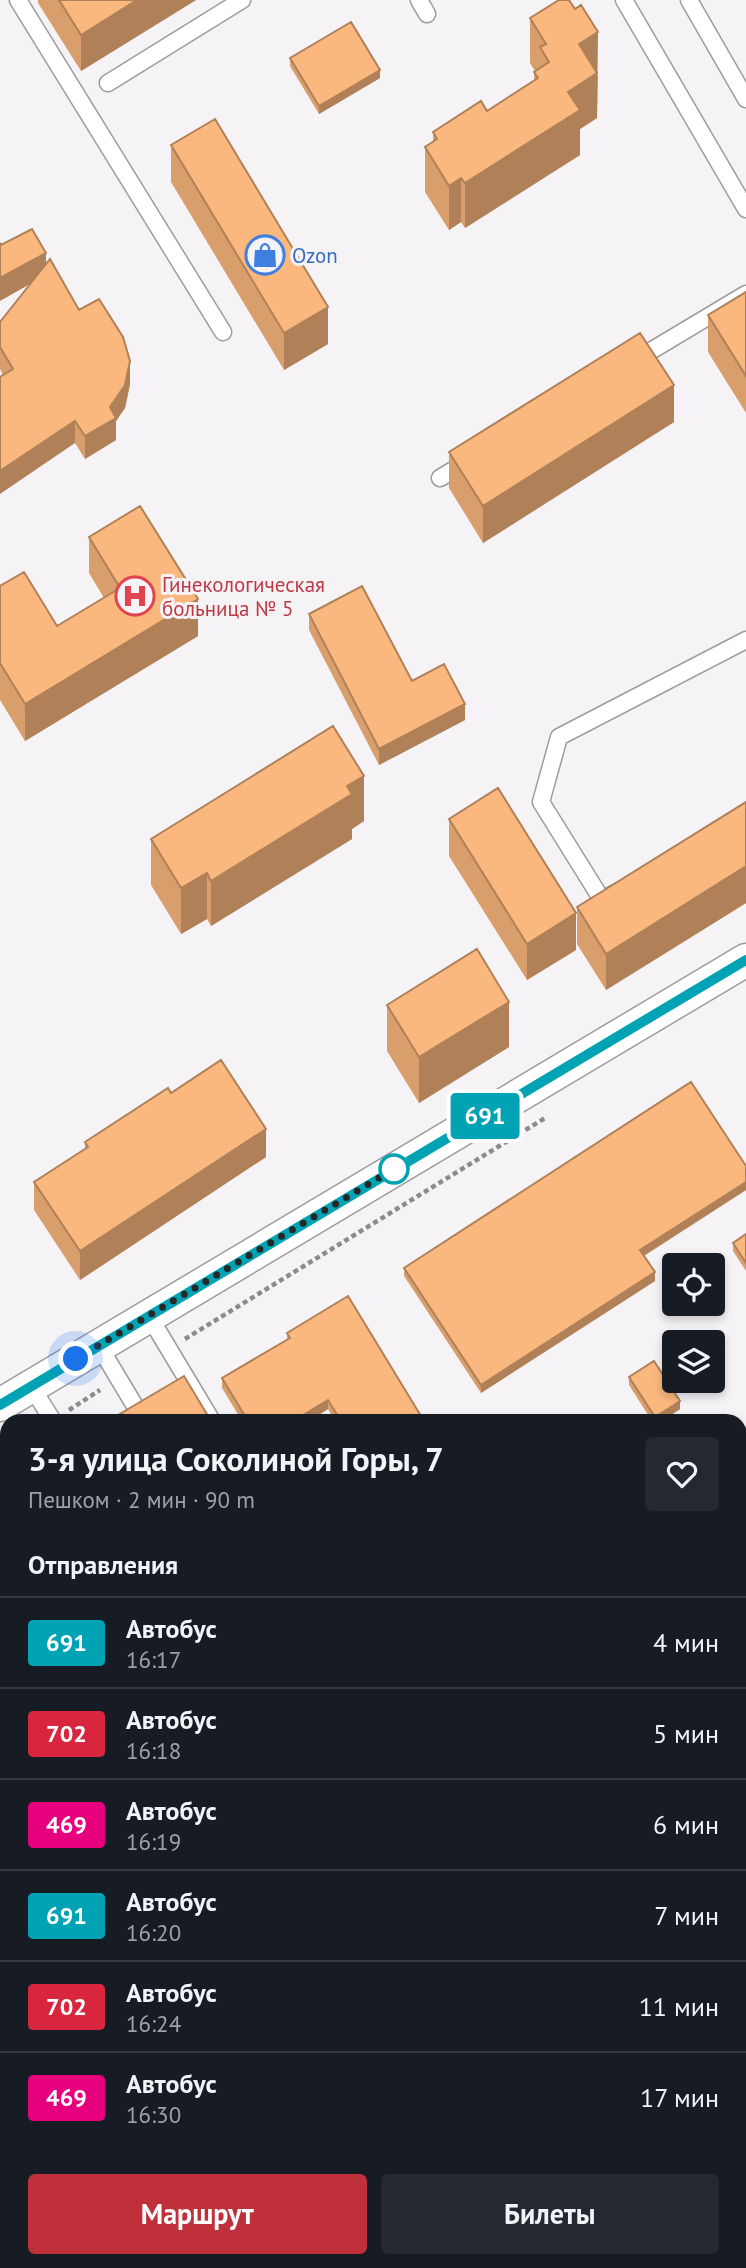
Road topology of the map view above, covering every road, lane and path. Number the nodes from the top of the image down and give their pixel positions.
1 (18, 0) edge
2 (242, 0) edge
3 (624, 0) edge
4 (689, 0) edge
5 (108, 83) dead end
6 (746, 99) edge
7 (746, 209) edge
8 (746, 294) edge
9 (223, 331) dead end
10 (617, 372) edge
11 (475, 456) edge
12 (440, 478) dead end
13 (746, 640) edge
14 (626, 887) edge
15 (746, 960) edge
16 (555, 1112) dead end
17 (149, 1317) junction
18 (99, 1346) junction
19 (169, 1349) junction
20 (119, 1379) junction
21 (31, 1386) junction
22 (0, 1405) edge
23 (48, 1414) edge
24 (62, 1414) edge
25 (140, 1414) edge
26 (208, 1414) edge

1 - 9 lane
2 - 5 lane
3 - 7 lane
4 - 6 lane
8 - 10 lane
11 - 12 lane
13 - 14 lane
15 - 17 street
16 - 19 path
17 - 18 street
17 - 19 lane
18 - 20 lane
18 - 21 street
19 - 26 lane
20 - 24 path
20 - 25 lane
21 - 22 street
21 - 23 lane

